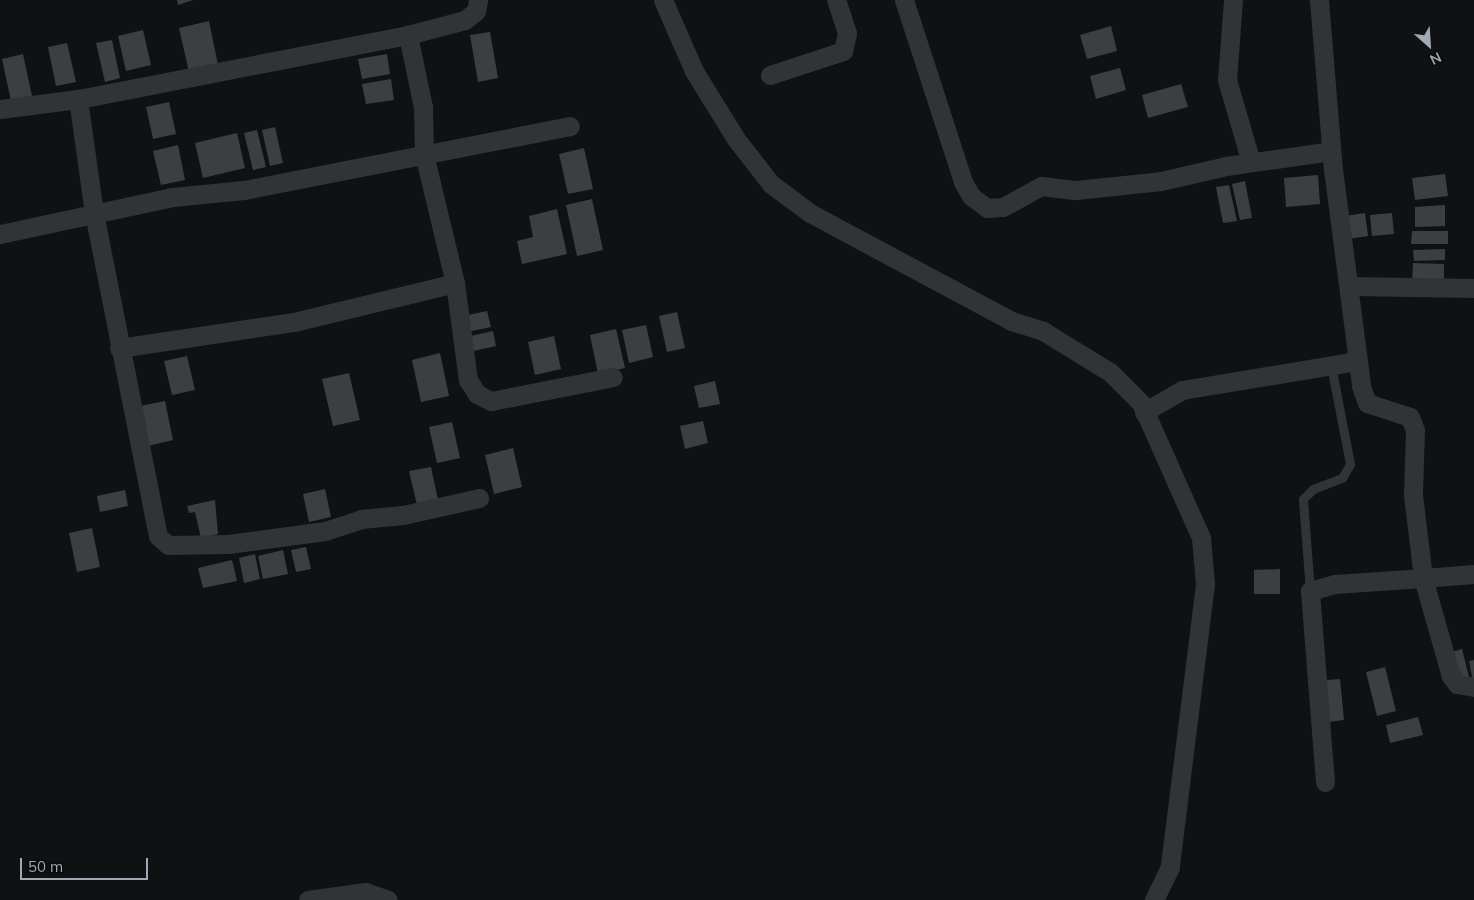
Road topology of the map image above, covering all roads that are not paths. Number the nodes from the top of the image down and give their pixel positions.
1 (478, 0) edge
2 (663, 0) edge
3 (836, 0) edge
4 (904, 0) edge
5 (1233, 0) edge
6 (1319, 0) edge
7 (408, 35) junction
8 (770, 75) dead end
9 (78, 99) junction
10 (0, 109) edge
11 (570, 126) dead end
12 (1331, 151) junction
13 (424, 154) junction
14 (1251, 162) junction
15 (94, 213) junction
16 (0, 234) edge
17 (455, 283) junction
18 (1350, 286) junction
19 (1474, 288) edge
20 (119, 348) junction
21 (1358, 361) junction
22 (1331, 365) junction
23 (613, 377) dead end
24 (1144, 412) junction
25 (478, 498) dead end
26 (1474, 574) edge
27 (1423, 578) junction
28 (1310, 591) junction
29 (1474, 688) edge
30 (1325, 782) dead end
31 (308, 900) edge
32 (388, 900) edge
33 (1154, 900) edge

1 - 7 street
2 - 24 street
3 - 8 street
4 - 14 street
5 - 14 street
6 - 12 street
7 - 9 street
7 - 13 street
9 - 10 street
9 - 15 street
11 - 13 street
12 - 14 street
12 - 18 street
13 - 15 street
13 - 17 street
15 - 16 street
15 - 20 street
17 - 20 street
17 - 23 street
18 - 19 street
18 - 21 street
20 - 25 street
21 - 22 street
21 - 27 street
22 - 24 street
22 - 28 lane
24 - 33 street
26 - 27 street
27 - 28 street
27 - 29 street
28 - 30 street
31 - 32 street

